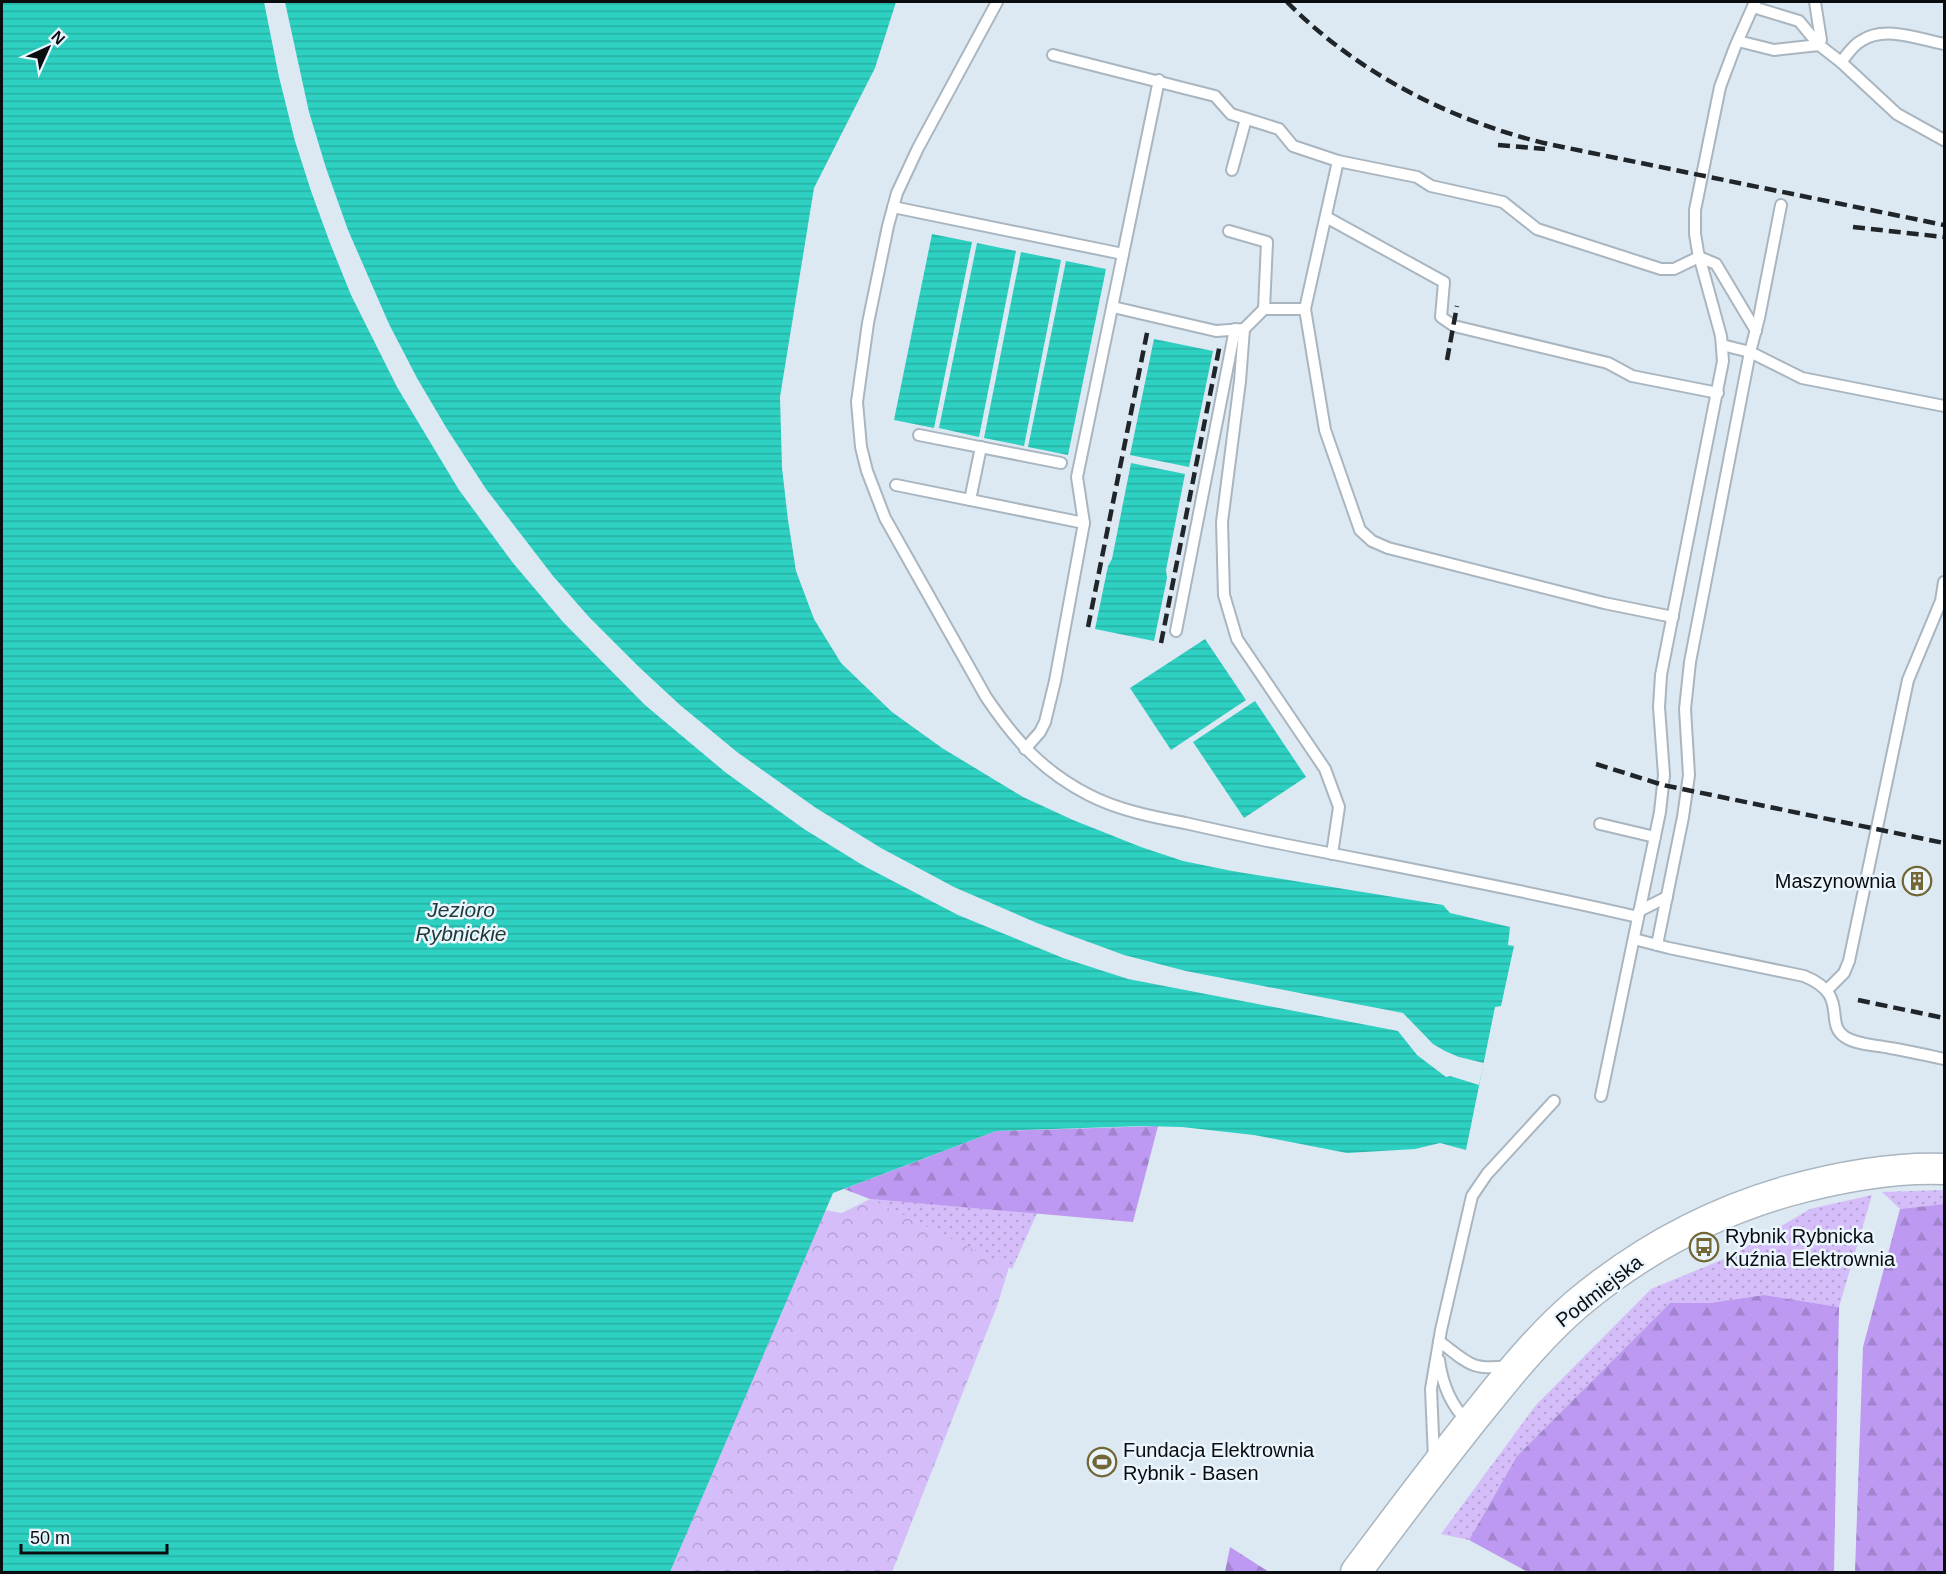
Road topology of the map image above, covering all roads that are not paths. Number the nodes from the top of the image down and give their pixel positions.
1 (997, 2) edge
2 (1815, 2) edge
3 (1754, 4) edge
4 (1738, 41) junction
5 (1944, 44) edge
6 (1819, 45) junction
7 (1053, 55) dead end
8 (1841, 62) junction
9 (1159, 80) junction
10 (1246, 119) junction
11 (1944, 140) edge
12 (1338, 161) junction
13 (1232, 170) dead end
14 (1781, 205) dead end
15 (893, 207) junction
16 (1326, 217) junction
17 (1229, 231) dead end
18 (1123, 254) junction
19 (1700, 257) junction
20 (1113, 307) junction
21 (1264, 309) junction
22 (1305, 309) junction
23 (1240, 329) junction
24 (1756, 331) junction
25 (1722, 345) junction
26 (1750, 352) junction
27 (1718, 393) junction
28 (1944, 406) edge
29 (919, 435) dead end
30 (981, 447) junction
31 (1061, 463) dead end
32 (896, 485) dead end
33 (970, 500) junction
34 (1084, 523) junction
35 (1944, 582) edge
36 (1673, 616) junction
37 (1176, 631) dead end
38 (1025, 749) junction
39 (1600, 824) dead end
40 (1655, 837) junction
41 (1332, 854) junction
42 (1666, 897) junction
43 (1639, 914) junction
44 (1634, 939) junction
45 (1657, 945) junction
46 (1827, 990) junction
47 (1944, 1059) edge
48 (1601, 1096) dead end
49 (1554, 1101) dead end
50 (1944, 1169) edge
51 (1439, 1346) junction
52 (1517, 1365) junction
53 (1469, 1424) junction
54 (1435, 1468) junction
55 (1356, 1572) edge

1 - 15 lane
2 - 6 lane
3 - 4 lane
3 - 6 lane
4 - 6 lane
4 - 19 lane
5 - 8 lane
6 - 8 lane
7 - 9 lane
8 - 11 lane
9 - 10 lane
9 - 18 lane
10 - 12 lane
10 - 13 lane
12 - 16 lane
12 - 19 lane
14 - 24 lane
15 - 18 lane
15 - 38 lane
16 - 22 lane
16 - 27 lane
17 - 21 lane
18 - 20 lane
19 - 24 lane
19 - 25 lane
20 - 23 lane
20 - 34 lane
21 - 22 lane
21 - 23 lane
22 - 36 lane
23 - 37 lane
23 - 41 lane
24 - 26 lane
25 - 26 lane
25 - 27 lane
26 - 28 lane
26 - 42 lane
27 - 36 lane
29 - 30 lane
30 - 31 lane
30 - 33 lane
32 - 33 lane
33 - 34 lane
34 - 38 lane
35 - 46 lane
36 - 40 lane
38 - 41 lane
39 - 40 lane
40 - 43 lane
41 - 43 lane
42 - 43 lane
42 - 45 lane
43 - 44 lane
44 - 45 lane
44 - 48 lane
45 - 46 lane
46 - 47 lane
49 - 51 lane
50 - 52 street, Podmiejska
51 - 52 lane
51 - 53 lane
51 - 54 lane
52 - 53 street, Podmiejska
53 - 54 street, Podmiejska
54 - 55 street, Podmiejska

